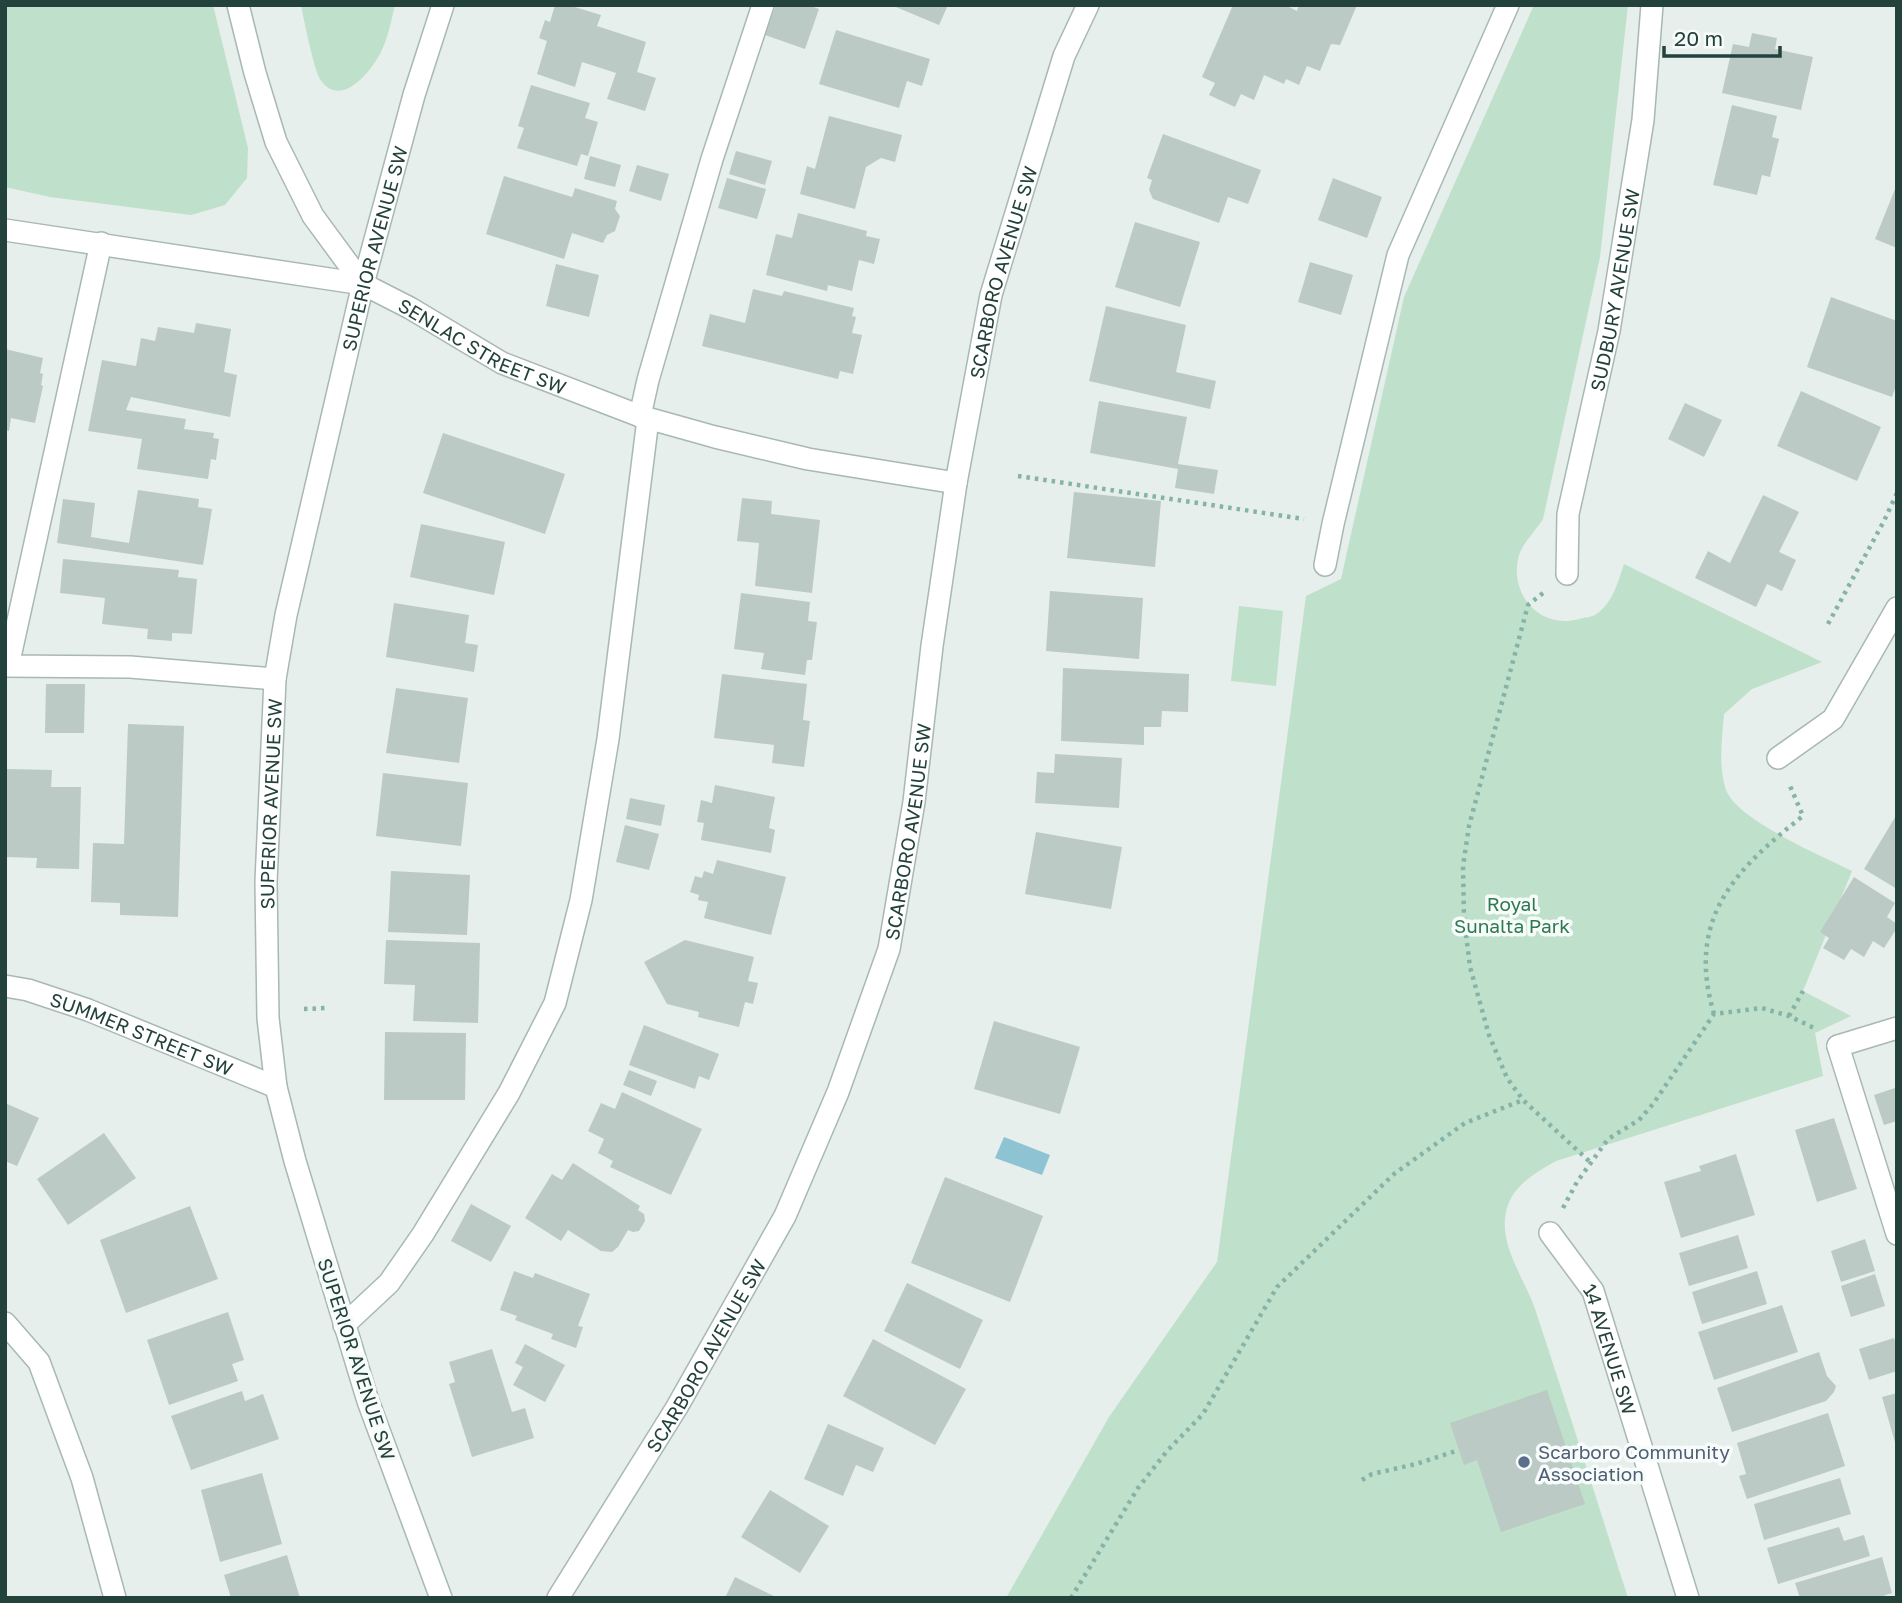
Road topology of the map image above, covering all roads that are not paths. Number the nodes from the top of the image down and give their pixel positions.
1 (238, 5) edge
2 (443, 5) edge
3 (763, 5) edge
4 (1088, 5) edge
5 (1508, 5) edge
6 (1651, 5) edge
7 (5, 230) edge
8 (101, 243) junction
9 (363, 284) junction
10 (644, 418) junction
11 (956, 483) junction
12 (1325, 565) dead end
13 (1567, 574) dead end
14 (1897, 608) edge
15 (7, 666) edge
16 (275, 679) junction
17 (1778, 758) dead end
18 (5, 986) edge
19 (1897, 1028) edge
20 (275, 1087) junction
21 (1550, 1233) dead end
22 (1897, 1234) edge
23 (5, 1322) edge
24 (344, 1325) junction
25 (114, 1598) edge
26 (441, 1598) edge
27 (558, 1598) edge
28 (1688, 1598) edge

1 - 9 street
2 - 9 street, SUPERIOR AVENUE SW
3 - 10 street
4 - 11 street, SCARBORO AVENUE SW
5 - 12 street
6 - 13 street, SUDBURY AVENUE SW
7 - 8 street, SENLAC STREET SW
8 - 9 street, SENLAC STREET SW
8 - 15 street
9 - 10 street, SENLAC STREET SW
9 - 16 street, SUPERIOR AVENUE SW
10 - 11 street, SENLAC STREET SW
10 - 24 street
11 - 27 street, SCARBORO AVENUE SW
14 - 17 street
15 - 16 street
16 - 20 street, SUPERIOR AVENUE SW
18 - 20 street, SUMMER STREET SW
19 - 22 street
20 - 24 street, SUPERIOR AVENUE SW
21 - 28 street, 14 AVENUE SW
23 - 25 street
24 - 26 street, SUPERIOR AVENUE SW

